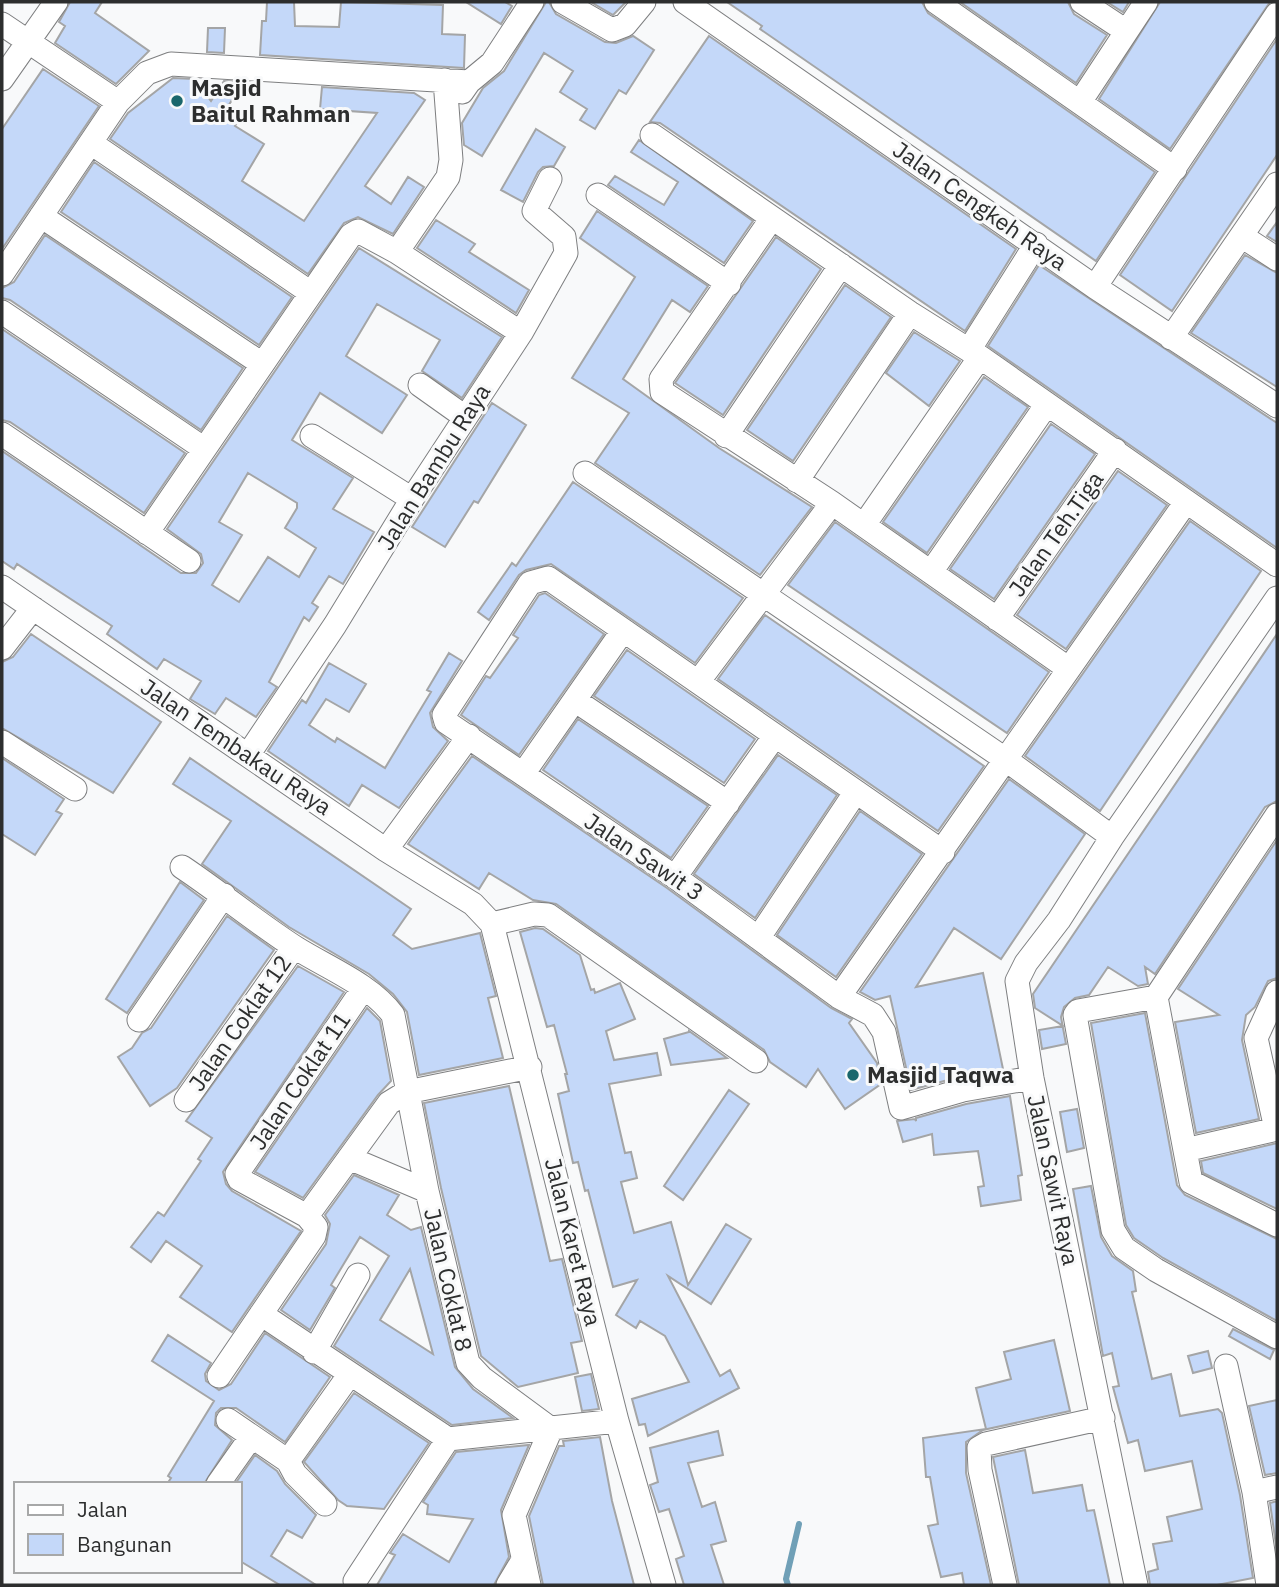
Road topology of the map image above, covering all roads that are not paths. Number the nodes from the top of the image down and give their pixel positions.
1 (56, 2) edge
2 (532, 2) edge
3 (562, 2) edge
4 (644, 2) edge
5 (685, 2) edge
6 (1082, 2) edge
7 (1146, 2) edge
8 (941, 3) edge
9 (1277, 14) edge
10 (2, 23) edge
11 (1126, 31) junction
12 (28, 41) junction
13 (2, 79) edge
14 (445, 80) junction
15 (469, 82) junction
16 (118, 102) junction
17 (1080, 102) junction
18 (446, 114) junction
19 (652, 135) dead end
20 (91, 143) junction
21 (1175, 169) junction
22 (550, 179) dead end
23 (1277, 184) edge
24 (598, 195) dead end
25 (41, 216) junction
26 (772, 218) junction
27 (1243, 237) junction
28 (1036, 244) junction
29 (397, 251) junction
30 (1277, 259) edge
31 (841, 265) junction
32 (2, 274) edge
33 (729, 284) junction
34 (1095, 287) junction
35 (311, 293) junction
36 (2, 312) edge
37 (910, 313) junction
38 (521, 333) junction
39 (1171, 338) junction
40 (975, 353) junction
41 (262, 364) junction
42 (420, 385) dead end
43 (1047, 404) junction
44 (1277, 406) edge
45 (465, 417) junction
46 (2, 434) edge
47 (312, 436) dead end
48 (726, 436) junction
49 (203, 448) junction
50 (1115, 450) junction
51 (585, 472) dead end
52 (797, 481) junction
53 (412, 499) junction
54 (1186, 502) junction
55 (832, 503) junction
56 (864, 525) junction
57 (147, 533) junction
58 (188, 561) dead end
59 (1277, 565) edge
60 (931, 572) junction
61 (2, 587) edge
62 (762, 593) junction
63 (1277, 598) edge
64 (33, 608) junction
65 (997, 619) junction
66 (622, 632) junction
67 (2, 648) edge
68 (1069, 669) junction
69 (698, 682) junction
70 (576, 701) junction
71 (469, 736) junction
72 (774, 737) junction
73 (5, 751) edge
74 (248, 755) junction
75 (1005, 759) junction
76 (523, 774) junction
77 (75, 789) dead end
78 (855, 793) junction
79 (728, 803) junction
80 (1277, 815) edge
81 (1112, 837) junction
82 (386, 850) junction
83 (943, 852) junction
84 (182, 867) dead end
85 (675, 877) junction
86 (224, 895) junction
87 (473, 904) joint
88 (492, 924) junction
89 (758, 937) junction
90 (294, 947) junction
91 (363, 989) junction
92 (1277, 992) edge
93 (839, 997) junction
94 (1156, 997) junction
95 (139, 1020) dead end
96 (1267, 1037) edge
97 (756, 1060) dead end
98 (530, 1067) junction
99 (1031, 1078) junction
100 (407, 1092) junction
101 (186, 1100) dead end
102 (1277, 1129) edge
103 (1185, 1150) junction
104 (349, 1158) junction
105 (427, 1191) junction
106 (307, 1216) junction
107 (1277, 1225) edge
108 (358, 1275) dead end
109 (261, 1314) junction
110 (1277, 1337) edge
111 (314, 1352) junction
112 (1226, 1366) dead end
113 (350, 1374) junction
114 (219, 1376) dead end
115 (1103, 1418) junction
116 (228, 1420) dead end
117 (617, 1420) junction
118 (551, 1429) junction
119 (251, 1437) junction
120 (448, 1439) junction
121 (288, 1461) junction
122 (219, 1482) edge
123 (1277, 1487) edge
124 (1254, 1492) junction
125 (326, 1504) dead end
126 (523, 1560) junction
127 (355, 1581) dead end
128 (1265, 1583) edge
129 (508, 1585) edge
130 (529, 1585) edge
131 (664, 1585) edge
132 (1005, 1585) edge
133 (1136, 1585) edge

1 - 12 street
2 - 15 street
3 - 4 street
5 - 28 street, Jalan Cengkeh Raya
6 - 11 street
7 - 11 street
8 - 17 street
9 - 21 street
10 - 12 street
11 - 17 street
12 - 13 street
12 - 16 street
14 - 15 street
14 - 16 street
14 - 18 street
15 - 18 street
16 - 20 street
17 - 21 street
18 - 29 street
19 - 26 street
20 - 25 street
20 - 35 street
21 - 34 street
22 - 38 street, Jalan Bambu Raya
23 - 27 street
24 - 33 street
25 - 32 street
25 - 41 street
26 - 31 street
26 - 33 street
27 - 30 street
27 - 39 street
28 - 34 street, Jalan Cengkeh Raya
28 - 40 street
29 - 35 street
29 - 38 street
31 - 37 street
31 - 48 street
33 - 48 street
34 - 39 street, Jalan Cengkeh Raya
35 - 41 street
36 - 49 street
37 - 40 street
37 - 52 street
38 - 45 street, Jalan Bambu Raya
39 - 44 street, Jalan Cengkeh Raya
40 - 43 street
40 - 56 street
41 - 49 street
42 - 45 street
43 - 50 street
43 - 60 street
45 - 53 street, Jalan Bambu Raya
46 - 57 street
47 - 53 street
48 - 52 street
49 - 57 street
50 - 54 street
50 - 65 street, Jalan Teh.Tiga
51 - 62 street
52 - 55 street
53 - 74 street, Jalan Bambu Raya
54 - 59 street
54 - 68 street
55 - 56 street
55 - 62 street
56 - 60 street
57 - 58 street
60 - 65 street
61 - 64 street, Jalan Tembakau Raya
62 - 69 street
62 - 75 street
63 - 81 street, Jalan Sawit Raya
64 - 67 street
64 - 74 street, Jalan Tembakau Raya
65 - 68 street
66 - 69 street
66 - 70 street
66 - 71 street, Jalan Sawit 3
68 - 75 street
69 - 72 street
70 - 76 street
70 - 79 street
71 - 76 street, Jalan Sawit 3
71 - 82 street
72 - 78 street
72 - 79 street
73 - 77 street
74 - 82 street, Jalan Tembakau Raya
75 - 81 street
75 - 83 street
76 - 85 street, Jalan Sawit 3
78 - 83 street
78 - 89 street
79 - 85 street
80 - 94 street
81 - 99 street, Jalan Sawit Raya
82 - 87 street, Jalan Tembakau Raya
83 - 93 street
84 - 86 street, Jalan Coklat 8
85 - 89 street, Jalan Sawit 3
86 - 90 street, Jalan Coklat 8
86 - 95 street
87 - 88 street, Jalan Karet Raya
88 - 97 street
88 - 98 street, Jalan Karet Raya
89 - 93 street, Jalan Sawit 3
90 - 91 street, Jalan Coklat 8
90 - 101 street, Jalan Coklat 12
91 - 100 street, Jalan Coklat 8
91 - 106 street, Jalan Coklat 11
92 - 96 street
93 - 99 street, Jalan Sawit 3
94 - 103 street
94 - 110 street
96 - 102 street
98 - 100 street
98 - 117 street, Jalan Karet Raya
99 - 115 street, Jalan Sawit Raya
100 - 104 street
100 - 105 street, Jalan Coklat 8
102 - 103 street
103 - 107 street
104 - 105 street
104 - 106 street
105 - 118 street, Jalan Coklat 8
106 - 109 street
108 - 111 street
109 - 111 street
109 - 114 street
111 - 113 street
112 - 124 street
113 - 120 street
113 - 121 street
115 - 132 street
115 - 133 street, Jalan Sawit Raya
116 - 119 street
117 - 118 street
117 - 131 street, Jalan Karet Raya
118 - 120 street
118 - 126 street
119 - 121 street
119 - 122 street
120 - 127 street
121 - 125 street
123 - 124 street
124 - 128 street
126 - 129 street
126 - 130 street

